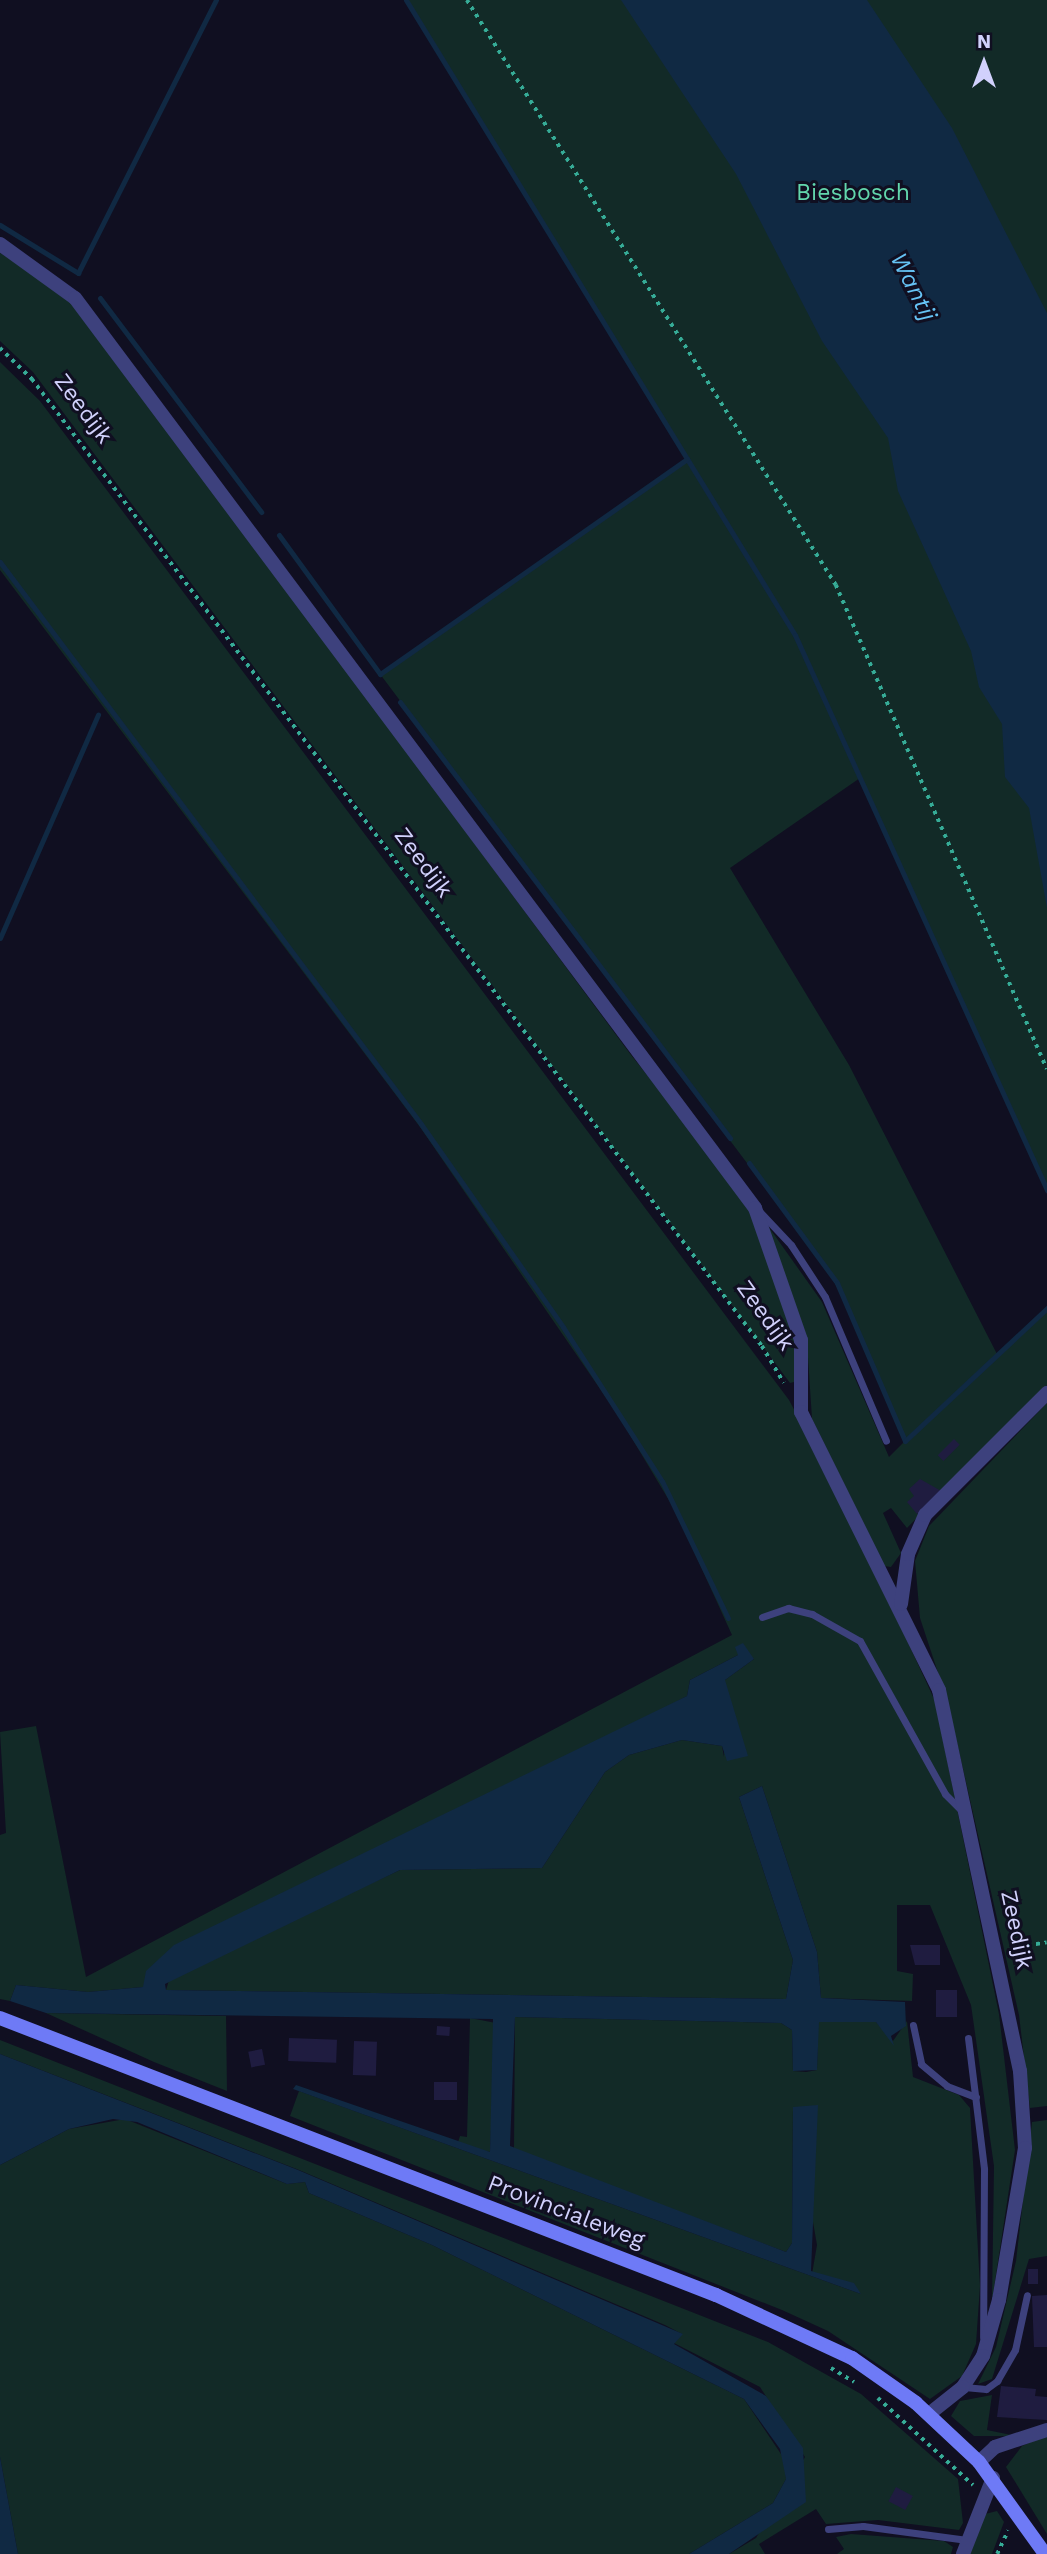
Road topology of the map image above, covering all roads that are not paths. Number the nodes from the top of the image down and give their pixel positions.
1 (0, 244) edge
2 (755, 1208) junction
3 (1047, 1393) edge
4 (886, 1441) dead end
5 (901, 1604) junction
6 (762, 1617) dead end
7 (969, 1816) junction
8 (0, 2018) edge
9 (914, 2025) dead end
10 (968, 2038) dead end
11 (976, 2097) junction
12 (1027, 2295) dead end
13 (983, 2356) junction
14 (963, 2387) junction
15 (929, 2414) junction
16 (1047, 2430) edge
17 (979, 2462) junction
18 (993, 2478) junction
19 (828, 2529) dead end
20 (965, 2547) edge
21 (1045, 2554) edge

1 - 2 street, Zeedijk
2 - 4 lane, Zeedijk
2 - 5 street, Zeedijk
3 - 5 street
5 - 7 street, Zeedijk
6 - 7 lane
7 - 13 street, Zeedijk
8 - 15 main road, Provincialeweg
9 - 11 lane
10 - 11 lane
11 - 13 lane
12 - 14 lane
13 - 14 street, Zeedijk
14 - 15 street, Zeedijk
15 - 17 main road, Provincialeweg
16 - 17 street
17 - 18 main road, Provincialeweg
18 - 20 street
18 - 21 main road, Provincialeweg
19 - 20 lane

